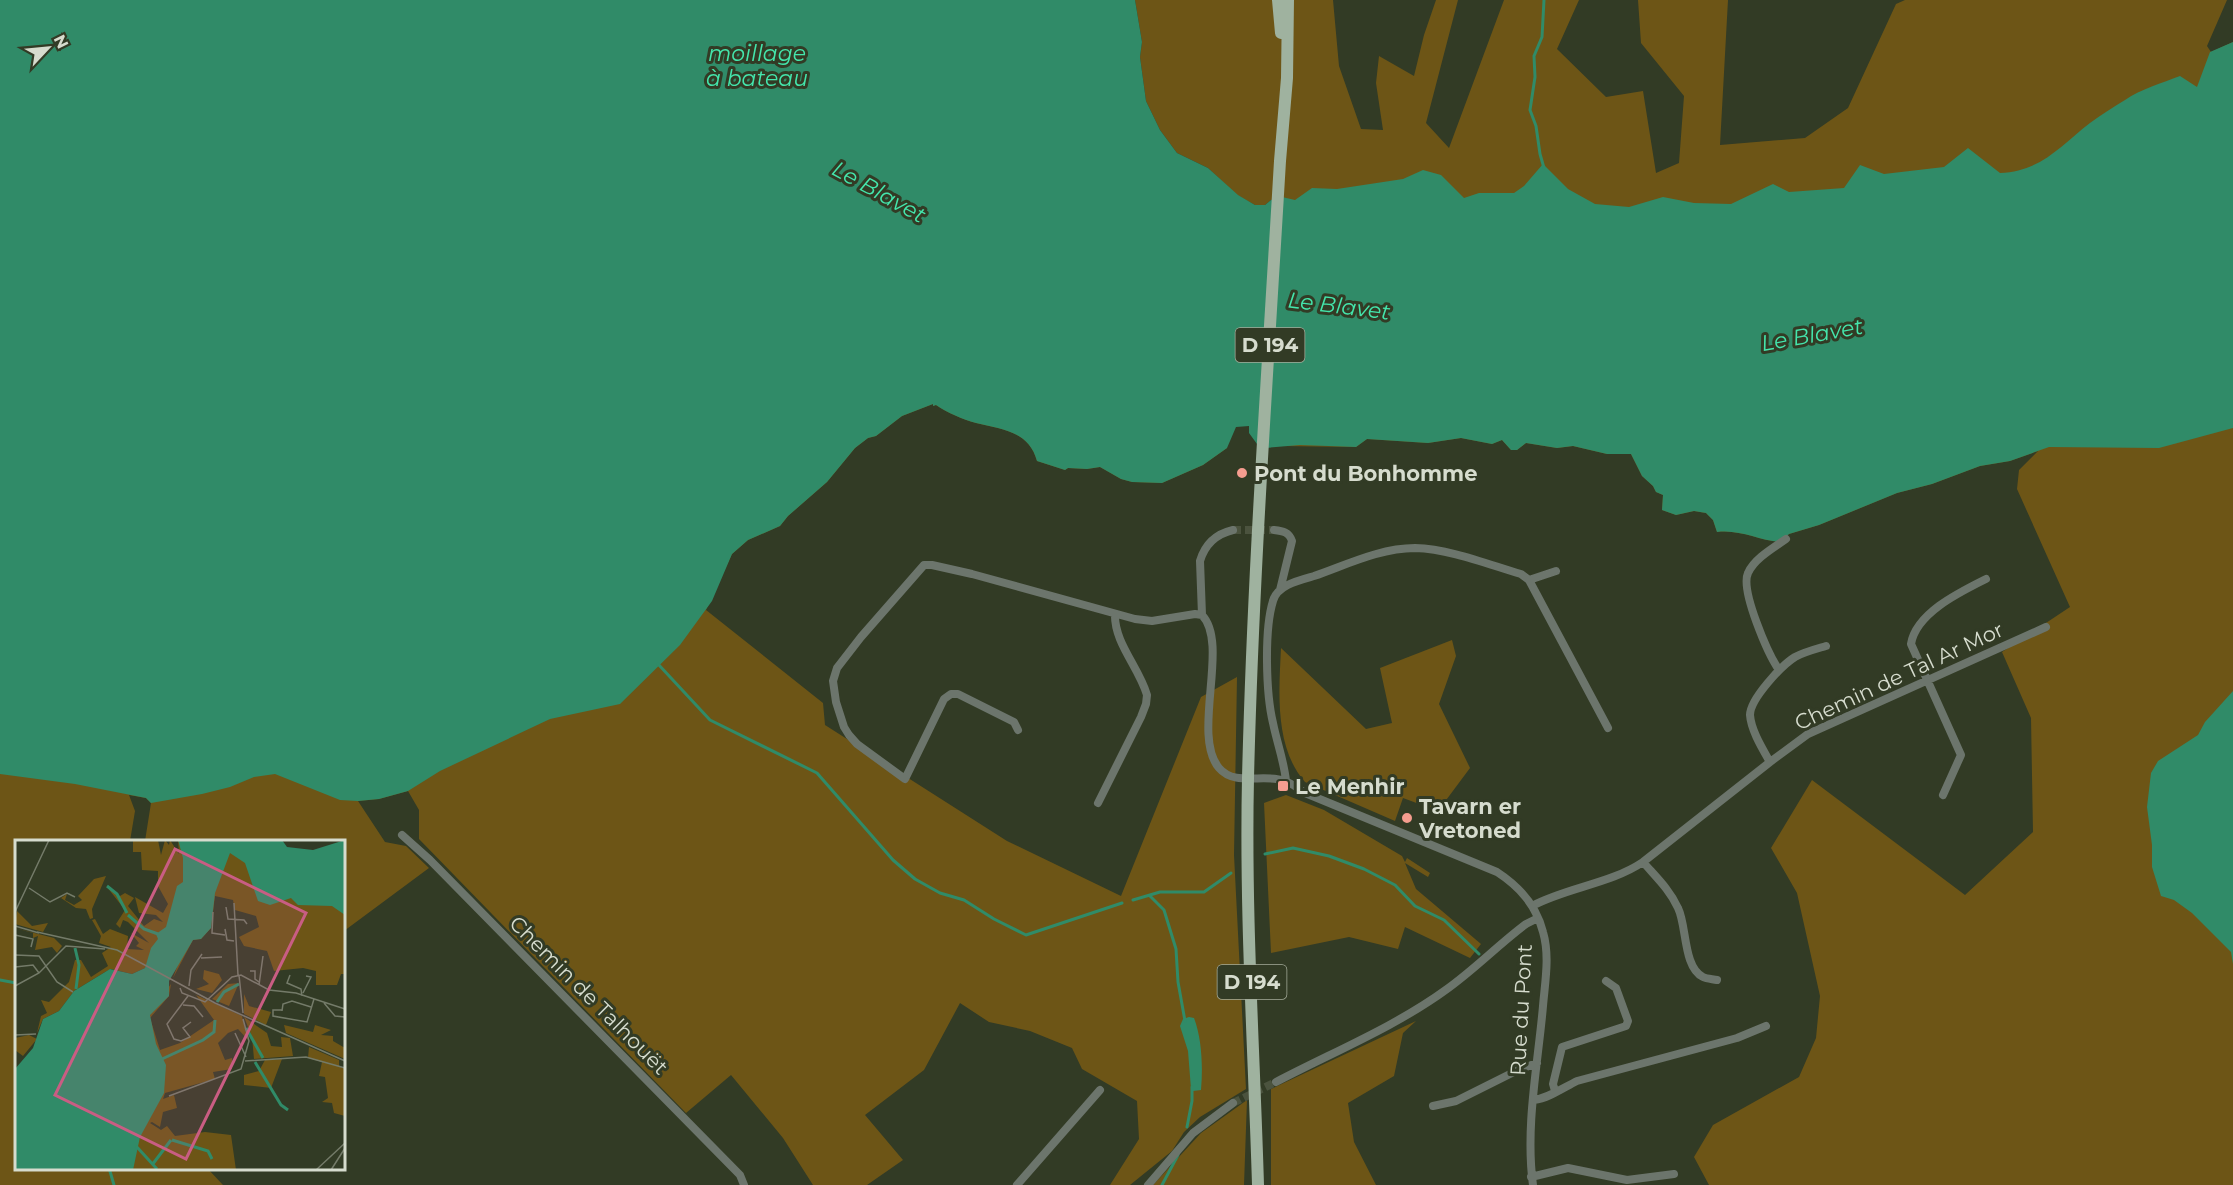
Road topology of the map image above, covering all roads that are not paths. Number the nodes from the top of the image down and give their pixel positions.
1 (1278, 0) edge
2 (1288, 0) edge
3 (1280, 161) junction
4 (1233, 530) tunnel mouth
5 (1274, 530) dead end
6 (1786, 539) dead end
7 (1556, 571) dead end
8 (1986, 579) dead end
9 (1529, 580) junction
10 (1280, 590) junction
11 (1115, 614) junction
12 (1202, 615) junction
13 (2046, 627) dead end
14 (1826, 646) dead end
15 (1779, 669) junction
16 (1926, 680) junction
17 (1608, 728) dead end
18 (1018, 730) dead end
19 (1770, 762) junction
20 (1248, 780) junction
21 (1286, 781) junction
22 (1943, 795) dead end
23 (1098, 803) dead end
24 (402, 834) dead end
25 (1643, 862) junction
26 (1532, 906) junction
27 (1538, 918) junction
28 (1717, 980) dead end
29 (1606, 981) dead end
30 (1766, 1026) dead end
31 (1537, 1063) junction
32 (1276, 1082) tunnel mouth
33 (1100, 1090) dead end
34 (1555, 1091) junction
35 (1534, 1100) junction
36 (1233, 1103) tunnel mouth
37 (1432, 1106) dead end
38 (1674, 1174) dead end
39 (1532, 1181) edge
40 (744, 1185) edge
41 (1017, 1185) edge
42 (1148, 1185) edge
43 (1258, 1185) edge

1 - 3 main road, D 194
2 - 3 main road, D 194
3 - 20 main road, D 194
4 - 12 street
5 - 10 street
6 - 15 street
7 - 9 street
8 - 16 street
9 - 10 street
9 - 17 street
10 - 21 street
11 - 12 street
11 - 18 street
11 - 23 street
12 - 20 street
13 - 16 street, Chemin de Tal Ar Mor
14 - 15 street
15 - 19 street
16 - 19 street, Chemin de Tal Ar Mor
16 - 22 street
19 - 25 street, Chemin de Tal Ar Mor
20 - 21 street, Rue du Pont
20 - 43 main road, D 194
21 - 26 street, Rue du Pont
24 - 40 street, Chemin de Talhouët
25 - 26 street, Chemin de Tal Ar Mor
25 - 28 street
26 - 27 street, Rue du Pont
27 - 31 street, Rue du Pont
27 - 32 street
29 - 34 street
30 - 34 street
31 - 35 street, Rue du Pont
31 - 37 street
33 - 41 street
34 - 35 street
35 - 39 street, Rue du Pont
36 - 42 street
38 - 39 street

